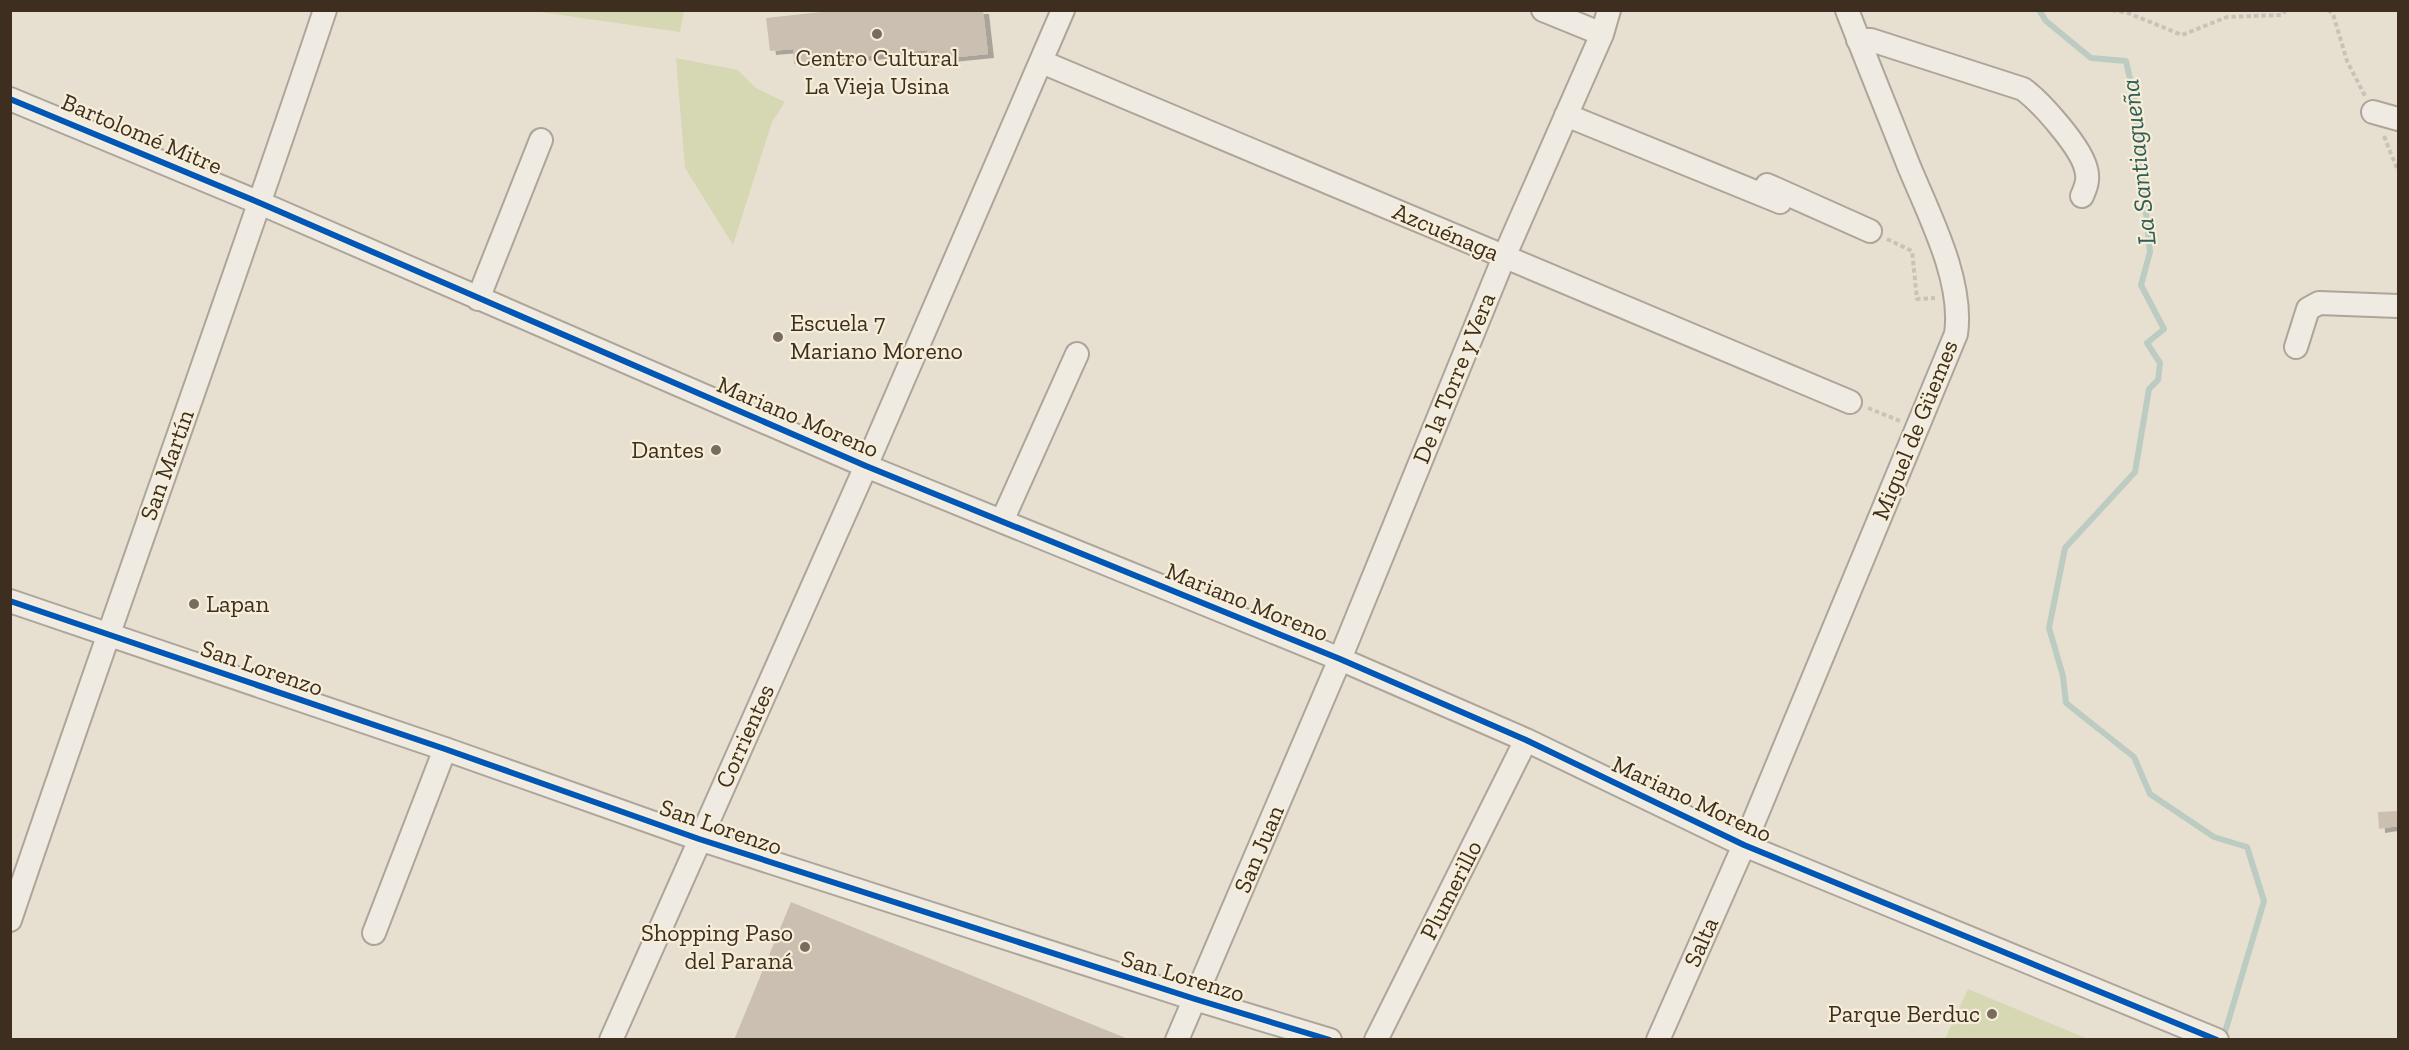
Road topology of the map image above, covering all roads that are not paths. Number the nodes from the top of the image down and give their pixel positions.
1 (325, 10) edge
2 (1063, 10) edge
3 (1543, 10) edge
4 (1609, 10) edge
5 (1847, 10) edge
6 (1602, 34) junction
7 (1858, 40) junction
8 (1042, 62) junction
9 (10, 99) edge
10 (2373, 112) dead end
11 (1566, 115) junction
12 (2398, 119) edge
13 (541, 140) dead end
14 (1713, 175) junction
15 (2082, 196) dead end
16 (1780, 202) dead end
17 (260, 203) junction
18 (1870, 231) road end
19 (1504, 257) junction
20 (478, 299) junction
21 (2398, 306) edge
22 (2296, 347) dead end
23 (1077, 354) dead end
24 (1850, 402) road end
25 (866, 465) junction
26 (1002, 521) junction
27 (10, 601) edge
28 (106, 635) junction
29 (1340, 659) junction
30 (1526, 740) junction
31 (445, 749) junction
32 (699, 839) junction
33 (1744, 845) junction
34 (10, 920) edge
35 (374, 933) dead end
36 (1195, 999) junction
37 (611, 1040) edge
38 (1177, 1040) edge
39 (1330, 1040) edge
40 (1376, 1040) edge
41 (1658, 1040) edge
42 (2217, 1040) edge

1 - 17 street, San Martín
2 - 8 street, Corrientes
3 - 6 street
4 - 6 street, De la Torre y Vera
5 - 7 street, Miguel de Güemes
6 - 11 street, De la Torre y Vera
7 - 15 street
7 - 33 street, Miguel de Güemes
8 - 19 street, Azcuénaga
8 - 25 street, Corrientes
9 - 17 street, Bartolomé Mitre
10 - 12 street
11 - 14 street
11 - 19 street, De la Torre y Vera
13 - 20 street
14 - 16 street
14 - 18 street
17 - 20 street, Mariano Moreno
17 - 28 street, San Martín
19 - 24 street, Azcuénaga
19 - 29 street, De la Torre y Vera
20 - 25 street, Mariano Moreno
21 - 22 street
23 - 26 street
25 - 26 street, Mariano Moreno
25 - 32 street, Corrientes
26 - 29 street, Mariano Moreno
27 - 28 street, San Lorenzo
28 - 31 street, San Lorenzo
28 - 34 street, San Martín
29 - 30 street, Mariano Moreno
29 - 36 street, San Juan
30 - 33 street, Mariano Moreno
30 - 40 street, Plumerillo
31 - 32 street, San Lorenzo
31 - 35 street
32 - 36 street, San Lorenzo
32 - 37 street, Corrientes
33 - 41 street, Salta
33 - 42 street, Mariano Moreno
36 - 38 street, San Juan
36 - 39 street, San Lorenzo

